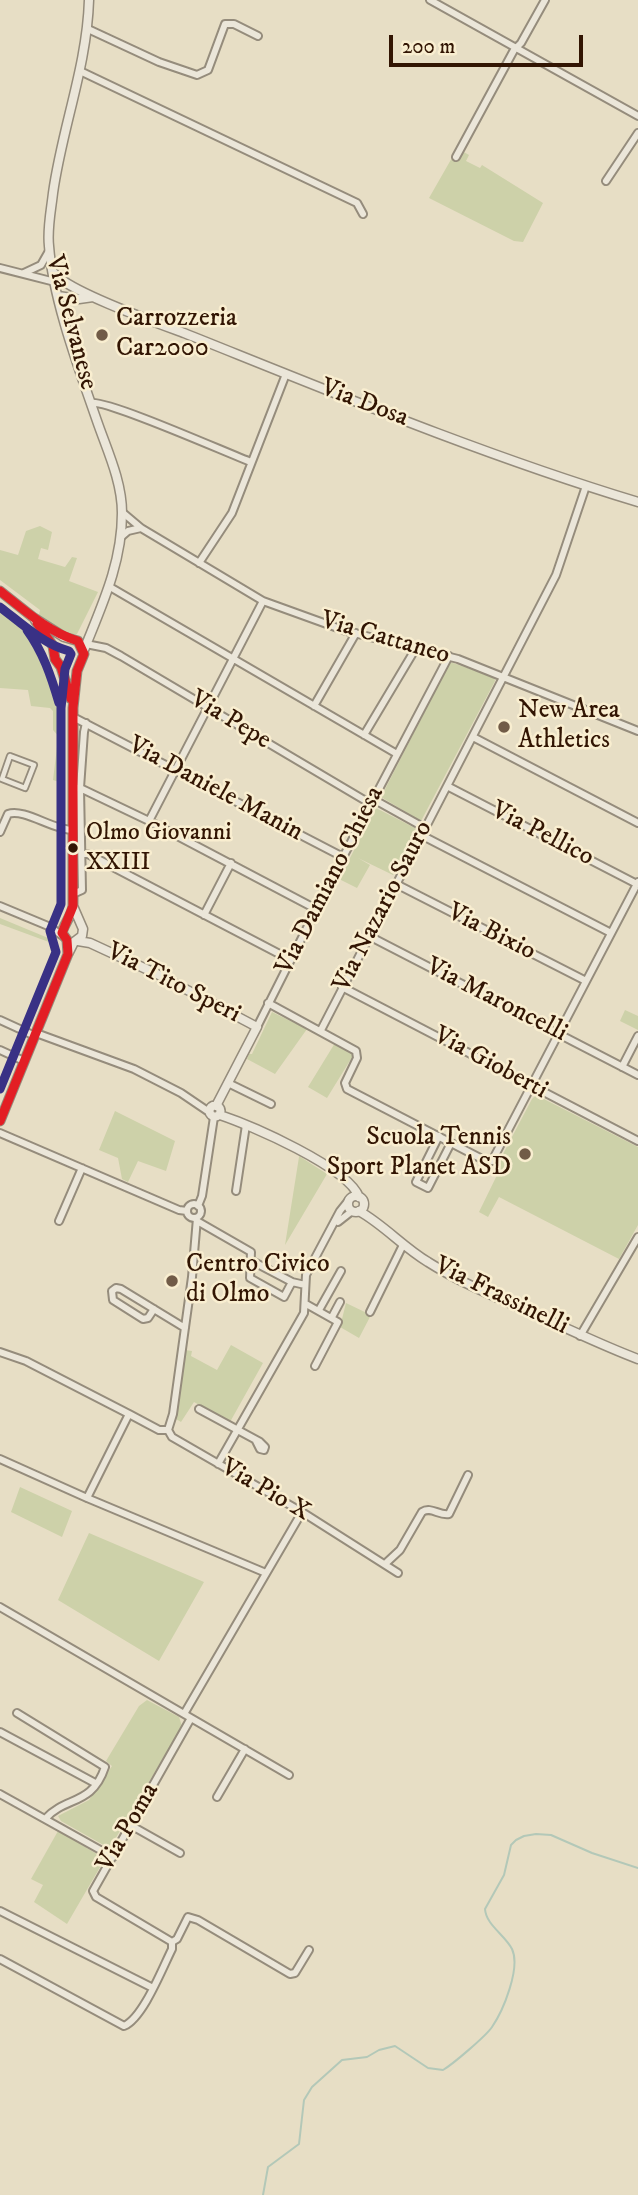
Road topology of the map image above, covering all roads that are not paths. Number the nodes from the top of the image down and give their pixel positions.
1 (89, 0) edge
2 (430, 0) edge
3 (545, 0) edge
4 (88, 29) junction
5 (258, 36) dead end
6 (517, 48) junction
7 (80, 71) junction
8 (638, 116) edge
9 (638, 133) edge
10 (456, 157) dead end
11 (606, 181) dead end
12 (363, 214) dead end
13 (49, 250) junction
14 (0, 268) edge
15 (51, 268) junction
16 (22, 273) junction
17 (55, 282) junction
18 (79, 288) junction
19 (58, 296) junction
20 (94, 297) junction
21 (79, 299) junction
22 (64, 316) junction
23 (286, 374) junction
24 (90, 403) junction
25 (251, 462) junction
26 (586, 486) junction
27 (638, 502) edge
28 (122, 512) junction
29 (122, 522) junction
30 (141, 528) junction
31 (121, 537) junction
32 (199, 564) junction
33 (110, 587) junction
34 (0, 591) edge
35 (104, 601) junction
36 (262, 601) junction
37 (34, 618) junction
38 (356, 633) junction
39 (70, 639) junction
40 (85, 647) junction
41 (416, 648) junction
42 (55, 650) junction
43 (449, 656) junction
44 (233, 658) junction
45 (79, 666) junction
46 (61, 667) junction
47 (504, 676) junction
48 (314, 706) junction
49 (207, 708) junction
50 (73, 713) junction
51 (86, 723) junction
52 (638, 731) edge
53 (364, 735) junction
54 (473, 737) junction
55 (397, 754) junction
56 (176, 770) junction
57 (2, 779) joint
58 (447, 786) junction
59 (77, 788) junction
60 (372, 801) junction
61 (149, 821) junction
62 (638, 823) edge
63 (425, 828) junction
64 (73, 830) junction
65 (0, 832) edge
66 (422, 835) junction
67 (82, 854) junction
68 (343, 857) junction
69 (231, 863) junction
70 (638, 883) edge
71 (396, 884) junction
72 (73, 894) junction
73 (0, 906) edge
74 (316, 909) junction
75 (204, 915) junction
76 (74, 924) junction
77 (48, 926) junction
78 (611, 933) junction
79 (369, 936) junction
80 (71, 940) junction
81 (90, 943) junction
82 (290, 960) junction
83 (586, 982) junction
84 (342, 987) junction
85 (268, 1003) junction
86 (0, 1020) edge
87 (257, 1027) junction
88 (321, 1030) junction
89 (36, 1034) junction
90 (559, 1034) junction
91 (638, 1036) edge
92 (0, 1050) edge
93 (24, 1061) junction
94 (622, 1067) junction
95 (638, 1075) edge
96 (228, 1083) junction
97 (532, 1087) junction
98 (271, 1104) dead end
99 (2, 1110) edge
100 (218, 1113) junction
101 (0, 1121) edge
102 (246, 1125) junction
103 (0, 1133) edge
104 (439, 1136) junction
105 (638, 1141) edge
106 (452, 1143) junction
107 (82, 1168) junction
108 (236, 1191) dead end
109 (355, 1204) junction
110 (198, 1206) junction
111 (187, 1211) junction
112 (197, 1219) junction
113 (59, 1221) dead end
114 (638, 1237) edge
115 (403, 1245) junction
116 (252, 1261) junction
117 (341, 1271) dead end
118 (292, 1282) junction
119 (305, 1285) junction
120 (340, 1302) dead end
121 (306, 1304) junction
122 (154, 1308) junction
123 (319, 1310) junction
124 (370, 1312) dead end
125 (332, 1317) junction
126 (185, 1328) junction
127 (580, 1336) junction
128 (0, 1352) edge
129 (638, 1359) edge
130 (314, 1366) dead end
131 (199, 1409) dead end
132 (130, 1415) junction
133 (167, 1430) junction
134 (237, 1430) junction
135 (256, 1441) dead end
136 (0, 1459) edge
137 (218, 1464) junction
138 (468, 1475) dead end
139 (87, 1498) junction
140 (302, 1512) junction
141 (385, 1564) junction
142 (266, 1573) junction
143 (398, 1573) dead end
144 (0, 1607) edge
145 (17, 1713) dead end
146 (188, 1716) junction
147 (0, 1732) edge
148 (245, 1749) junction
149 (289, 1775) dead end
150 (95, 1783) junction
151 (0, 1794) edge
152 (216, 1797) dead end
153 (46, 1818) junction
154 (132, 1826) junction
155 (180, 1853) dead end
156 (113, 1857) junction
157 (0, 1911) edge
158 (172, 1942) junction
159 (309, 1950) dead end
160 (0, 1959) edge
161 (153, 1988) junction

1 - 4 street, Via Selvanese
2 - 6 street
3 - 6 street
4 - 5 street
4 - 7 street, Via Selvanese
6 - 8 street
6 - 10 street
7 - 12 street
7 - 13 street, Via Selvanese
9 - 11 street
13 - 15 street, Via Selvanese
13 - 16 street
14 - 16 street
15 - 17 street, Via Selvanese
15 - 18 street, Via Dosa
16 - 17 street
17 - 19 street, Via Selvanese
18 - 19 street
18 - 20 street, Via Dosa
19 - 21 street
19 - 22 street, Via Selvanese
20 - 21 street
20 - 23 street, Via Dosa
21 - 22 street
22 - 24 street, Via Selvanese
23 - 25 street
23 - 26 street, Via Dosa
24 - 25 street
24 - 28 street, Via Selvanese
25 - 32 street
26 - 27 street, Via Dosa
26 - 47 street, Via Nazario Sauro
28 - 29 street, Via Selvanese
28 - 30 street, Via Cattaneo
29 - 30 street, Via Cattaneo
29 - 31 street, Via Selvanese
30 - 31 street
30 - 32 street, Via Cattaneo
31 - 33 street, Via Selvanese
32 - 36 street, Via Cattaneo
33 - 35 street, Via Selvanese
33 - 44 street
34 - 37 street
35 - 39 street, Via Selvanese
35 - 40 street, Via Selvanese
36 - 38 street, Via Cattaneo
36 - 44 street
37 - 39 street
37 - 42 street
38 - 41 street, Via Cattaneo
38 - 48 street
39 - 40 street
39 - 42 street
40 - 45 street
40 - 49 street, Via Pepe
41 - 43 street, Via Cattaneo
41 - 53 street
42 - 46 street
43 - 47 street, Via Cattaneo
43 - 55 street, Via Damiano Chiesa
44 - 48 street
44 - 49 street
45 - 46 street
45 - 50 street
46 - 50 street
47 - 52 street, Via Cattaneo
47 - 54 street, Via Nazario Sauro
48 - 53 street
49 - 56 street
49 - 60 street, Via Pepe
50 - 51 street, Via Daniele Manin
50 - 59 street, Via Tito Speri
51 - 56 street, Via Daniele Manin
51 - 59 street
53 - 55 street
54 - 58 street, Via Nazario Sauro
54 - 62 street
55 - 60 street, Via Damiano Chiesa
56 - 61 street
56 - 68 street, Via Daniele Manin
57 - 57 street
58 - 63 street, Via Nazario Sauro
58 - 70 street, Via Pellico
59 - 61 street
59 - 64 street, Via Tito Speri
59 - 67 street
60 - 63 street, Via Pepe
60 - 68 street, Via Damiano Chiesa
61 - 69 street
63 - 66 street, Via Nazario Sauro
64 - 65 street
64 - 72 street, Via Tito Speri
66 - 71 street, Via Nazario Sauro
66 - 78 street
67 - 72 street
67 - 75 street
68 - 74 street, Via Damiano Chiesa
69 - 74 street
69 - 75 street
70 - 78 street
71 - 79 street, Via Nazario Sauro
71 - 83 street, Via Bixio
72 - 76 street, Via Tito Speri
73 - 77 street
74 - 82 street, Via Damiano Chiesa
75 - 82 street
76 - 77 street
76 - 80 street
76 - 80 street
76 - 81 street, Via Tito Speri
77 - 80 street
78 - 83 street
79 - 84 street, Via Nazario Sauro
79 - 90 street, Via Maroncelli
80 - 81 street, Via Tito Speri
80 - 89 street
81 - 87 street, Via Tito Speri
82 - 85 street, Via Damiano Chiesa
83 - 90 street
84 - 88 street, Via Nazario Sauro
84 - 97 street, Via Gioberti
85 - 87 street, Via Damiano Chiesa
85 - 88 street
86 - 89 street, Via Frassinelli
87 - 96 street, Via Damiano Chiesa
88 - 104 street
89 - 93 street
89 - 100 street, Via Frassinelli
90 - 94 street, Via Maroncelli
90 - 97 street
91 - 94 street
92 - 93 street
93 - 99 street
94 - 95 street, Via Maroncelli
96 - 98 street
96 - 100 street, Via Damiano Chiesa
97 - 105 street, Via Gioberti
97 - 106 street
99 - 101 street
100 - 102 street, Via Frassinelli
100 - 110 street, Via Damiano Chiesa
102 - 108 street
102 - 109 street, Via Frassinelli
103 - 107 street
104 - 106 street
104 - 106 street
107 - 111 street
107 - 113 street
109 - 115 street, Via Frassinelli
109 - 119 street
110 - 111 street
110 - 112 street, Via Damiano Chiesa
111 - 112 street
112 - 116 street
112 - 126 street, Via Damiano Chiesa
114 - 127 street
115 - 124 street
115 - 127 street, Via Frassinelli
116 - 118 street
116 - 118 street
117 - 123 street
118 - 119 street
119 - 121 street
120 - 125 street
121 - 123 street
121 - 134 street
122 - 122 street
122 - 126 street
123 - 125 street
125 - 130 street
126 - 133 street, Via Damiano Chiesa
127 - 129 street, Via Frassinelli
128 - 132 street
131 - 134 street
132 - 133 street, Via Pio X
132 - 139 street
133 - 137 street, Via Pio X
134 - 135 street
134 - 137 street
136 - 139 street
137 - 140 street, Via Pio X
138 - 141 street
139 - 142 street
140 - 141 street, Via Pio X
140 - 142 street, Via Poma
141 - 143 street, Via Pio X
142 - 146 street, Via Poma
144 - 146 street
145 - 150 street
146 - 148 street
146 - 154 street, Via Poma
147 - 150 street
148 - 149 street
148 - 152 street
150 - 153 street
151 - 153 street
153 - 156 street
154 - 155 street
154 - 156 street, Via Poma
156 - 158 street, Via Poma
157 - 161 street
158 - 159 street
158 - 161 street
160 - 161 street

